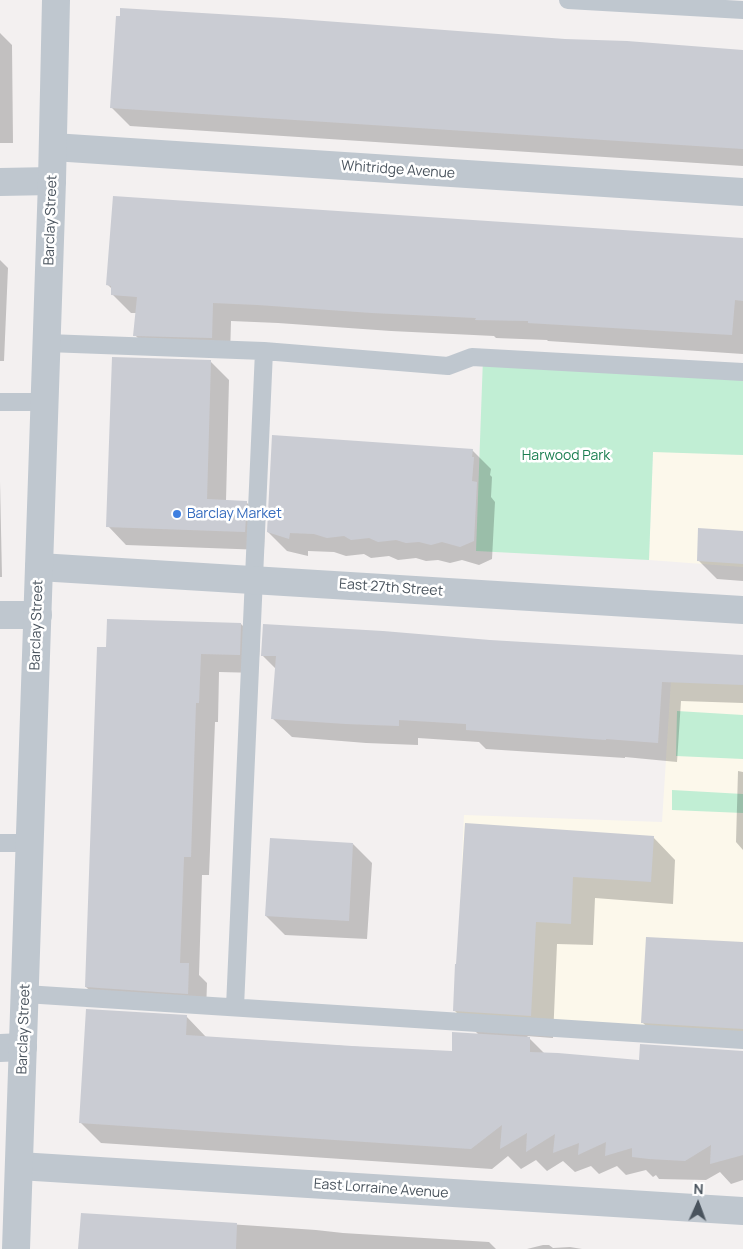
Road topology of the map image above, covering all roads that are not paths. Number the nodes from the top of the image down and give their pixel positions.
1 (56, 0) edge
2 (568, 0) edge
3 (743, 10) edge
4 (53, 147) junction
5 (52, 181) junction
6 (0, 182) edge
7 (743, 192) edge
8 (47, 343) junction
9 (264, 351) junction
10 (743, 372) edge
11 (0, 402) edge
12 (45, 402) junction
13 (40, 567) junction
14 (254, 580) junction
15 (743, 610) edge
16 (0, 615) edge
17 (38, 615) junction
18 (0, 843) edge
19 (30, 843) junction
20 (25, 994) junction
21 (235, 1007) junction
22 (743, 1040) edge
23 (12, 1047) edge
24 (19, 1166) junction
25 (743, 1211) edge
26 (16, 1249) edge

1 - 4 street, Barclay Street
2 - 3 lane
4 - 5 street, Barclay Street
4 - 7 street, Whitridge Avenue
5 - 6 street
5 - 8 street, Barclay Street
8 - 9 lane
8 - 12 street, Barclay Street
9 - 10 lane
9 - 14 lane
11 - 12 lane
12 - 13 street, Barclay Street
13 - 14 street, East 27th Street
13 - 17 street, Barclay Street
14 - 15 street, East 27th Street
14 - 21 lane
16 - 17 street
17 - 19 street, Barclay Street
18 - 19 lane
19 - 20 street, Barclay Street
20 - 21 lane
20 - 23 street, Barclay Street
21 - 22 lane
23 - 24 street, Barclay Street
24 - 25 street, East Lorraine Avenue
24 - 26 street, Barclay Street

